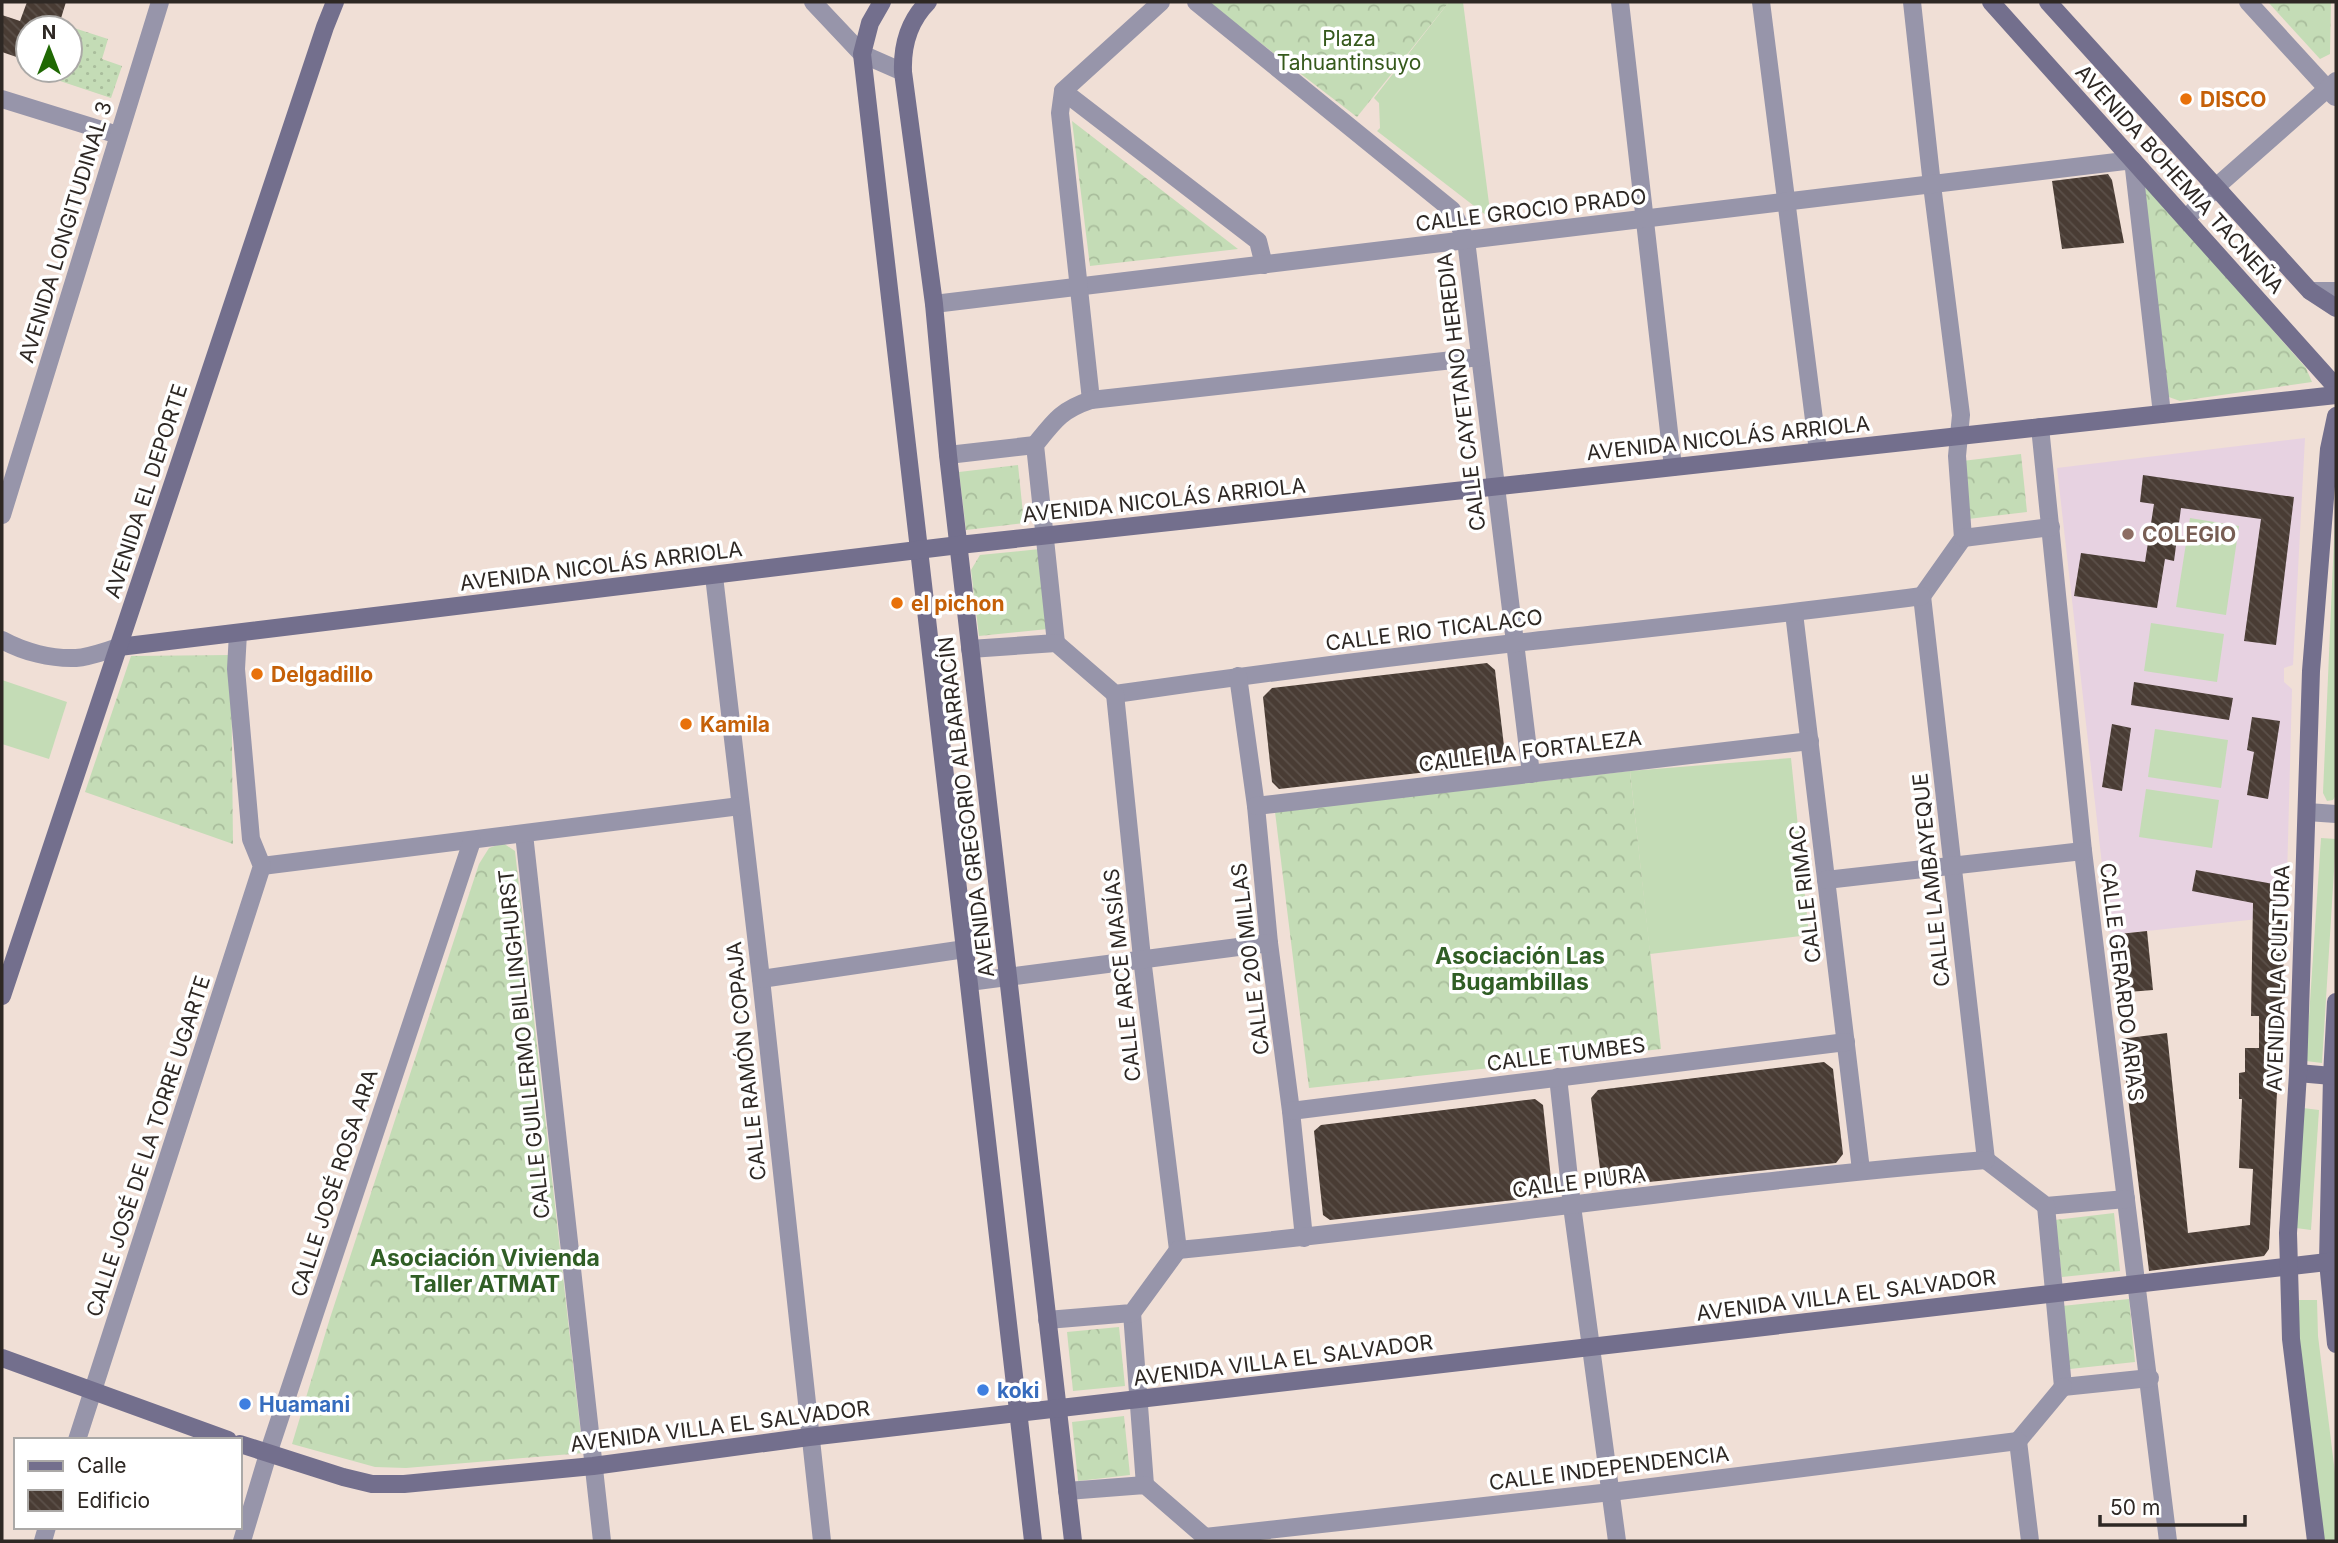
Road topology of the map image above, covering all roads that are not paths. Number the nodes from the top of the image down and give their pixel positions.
1 (160, 2) edge
2 (335, 2) edge
3 (813, 2) edge
4 (882, 2) edge
5 (928, 2) edge
6 (1161, 2) edge
7 (1196, 2) edge
8 (1620, 2) edge
9 (1761, 2) edge
10 (1912, 2) edge
11 (1991, 2) edge
12 (2048, 2) edge
13 (2248, 2) edge
14 (862, 54) junction
15 (903, 72) junction
16 (2334, 90) edge
17 (1063, 91) junction
18 (2, 99) edge
19 (118, 135) junction
20 (2133, 160) junction
21 (1931, 185) junction
22 (2216, 187) junction
23 (1786, 202) junction
24 (1643, 219) junction
25 (2186, 219) junction
26 (1466, 240) junction
27 (1264, 265) junction
28 (1079, 287) junction
29 (2310, 291) junction
30 (2336, 291) edge
31 (934, 304) junction
32 (2336, 307) edge
33 (1480, 357) junction
34 (2336, 368) edge
35 (2336, 387) edge
36 (2336, 394) edge
37 (1091, 400) junction
38 (2162, 414) junction
39 (2336, 416) edge
40 (2040, 427) junction
41 (1959, 436) junction
42 (1035, 444) junction
43 (1818, 451) junction
44 (948, 456) junction
45 (1672, 467) junction
46 (1495, 487) junction
47 (2, 515) edge
48 (2051, 527) junction
49 (1043, 536) junction
50 (1963, 538) junction
51 (959, 545) junction
52 (920, 551) junction
53 (714, 576) junction
54 (1922, 596) junction
55 (1794, 613) junction
56 (238, 632) junction
57 (2, 640) edge
58 (1056, 643) junction
59 (1514, 643) junction
60 (119, 647) junction
61 (970, 649) junction
62 (1238, 676) junction
63 (1115, 694) junction
64 (1810, 741) junction
65 (1531, 774) junction
66 (740, 806) junction
67 (1256, 806) junction
68 (2307, 813) junction
69 (2336, 814) edge
70 (524, 834) junction
71 (472, 841) junction
72 (2083, 851) junction
73 (262, 866) junction
74 (1952, 866) junction
75 (1826, 880) junction
76 (1269, 943) junction
77 (965, 949) junction
78 (1142, 958) junction
79 (1008, 976) junction
80 (761, 979) junction
81 (969, 982) junction
82 (2, 996) edge
83 (2336, 1002) edge
84 (1846, 1042) junction
85 (2298, 1073) junction
86 (2332, 1076) junction
87 (1558, 1077) junction
88 (1291, 1111) junction
89 (1986, 1160) junction
90 (1861, 1170) junction
91 (2126, 1199) junction
92 (1572, 1206) junction
93 (2046, 1206) junction
94 (1304, 1238) junction
95 (1178, 1250) junction
96 (2332, 1261) edge
97 (2289, 1266) junction
98 (2138, 1284) junction
99 (2054, 1293) junction
100 (1132, 1313) junction
101 (1047, 1320) junction
102 (2336, 1344) edge
103 (1589, 1347) junction
104 (2, 1358) edge
105 (2150, 1378) junction
106 (2063, 1387) junction
107 (94, 1390) junction
108 (1138, 1399) junction
109 (1057, 1408) junction
110 (1018, 1413) junction
111 (809, 1437) junction
112 (78, 1438) edge
113 (223, 1438) edge
114 (2018, 1441) junction
115 (242, 1445) edge
116 (268, 1454) junction
117 (593, 1466) junction
118 (1145, 1485) junction
119 (1067, 1491) junction
120 (1611, 1492) junction
121 (1205, 1539) edge
122 (242, 1541) edge
123 (603, 1541) edge
124 (822, 1541) edge
125 (1033, 1541) edge
126 (1073, 1541) edge
127 (1617, 1541) edge
128 (2030, 1541) edge
129 (2168, 1541) edge
130 (2316, 1541) edge

1 - 19 street, AVENIDA LONGITUDINAL 3
2 - 60 street, AVENIDA EL DEPORTE
3 - 14 street
4 - 14 street
5 - 15 street, AVENIDA GREGORIO ALBARRACÍN
6 - 17 street
7 - 26 street, CALLE CAYETANO HEREDIA
8 - 24 street
9 - 23 street
10 - 21 street
11 - 20 street, AVENIDA BOHEMIA TACNEÑA
12 - 22 street, AVENIDA BOHEMIA TACNEÑA
13 - 16 street
14 - 15 street
14 - 52 street, AVENIDA GREGORIO ALBARRACÍN
15 - 31 street, AVENIDA GREGORIO ALBARRACÍN
16 - 22 street
17 - 27 street
17 - 28 street
18 - 19 street
19 - 47 street, AVENIDA LONGITUDINAL 3
20 - 21 street, CALLE GROCIO PRADO
20 - 25 street, AVENIDA BOHEMIA TACNEÑA
20 - 38 street
21 - 23 street, CALLE GROCIO PRADO
21 - 41 street
22 - 25 street
22 - 29 street, AVENIDA BOHEMIA TACNEÑA
23 - 24 street, CALLE GROCIO PRADO
23 - 43 street
24 - 26 street, CALLE GROCIO PRADO
24 - 45 street
25 - 35 street, AVENIDA BOHEMIA TACNEÑA
26 - 27 street, CALLE GROCIO PRADO
26 - 33 street, CALLE CAYETANO HEREDIA
27 - 28 street, CALLE GROCIO PRADO
28 - 31 street, CALLE GROCIO PRADO
28 - 37 street
29 - 30 street
29 - 32 street, AVENIDA BOHEMIA TACNEÑA
31 - 44 street, AVENIDA GREGORIO ALBARRACÍN
33 - 37 street
33 - 46 street, CALLE CAYETANO HEREDIA
34 - 35 street
35 - 36 street
36 - 38 street, AVENIDA NICOLÁS ARRIOLA
37 - 42 street
38 - 40 street, AVENIDA NICOLÁS ARRIOLA
39 - 68 street, AVENIDA LA CULTURA
40 - 41 street, AVENIDA NICOLÁS ARRIOLA
40 - 48 street, CALLE GERARDO ARIAS
41 - 43 street, AVENIDA NICOLÁS ARRIOLA
41 - 50 street
42 - 44 street
42 - 49 street
43 - 45 street, AVENIDA NICOLÁS ARRIOLA
44 - 51 street, AVENIDA GREGORIO ALBARRACÍN
45 - 46 street, AVENIDA NICOLÁS ARRIOLA
46 - 49 street, AVENIDA NICOLÁS ARRIOLA
46 - 59 street, CALLE CAYETANO HEREDIA
48 - 50 street
48 - 72 street, CALLE GERARDO ARIAS
49 - 51 street, AVENIDA NICOLÁS ARRIOLA
49 - 58 street
50 - 54 street
51 - 52 street, AVENIDA NICOLÁS ARRIOLA
51 - 61 street, AVENIDA GREGORIO ALBARRACÍN
52 - 53 street, AVENIDA NICOLÁS ARRIOLA
52 - 77 street, AVENIDA GREGORIO ALBARRACÍN
53 - 56 street, AVENIDA NICOLÁS ARRIOLA
53 - 66 street, CALLE RAMÓN COPAJA
54 - 55 street, CALLE RIO TICALACO
54 - 74 street, CALLE LAMBAYEQUE
55 - 59 street, CALLE RIO TICALACO
55 - 64 street, CALLE RIMAC
56 - 60 street, AVENIDA NICOLÁS ARRIOLA
56 - 73 street
57 - 60 street, AVENIDA NICOLÁS ARRIOLA
58 - 61 street
58 - 63 street
59 - 62 street, CALLE RIO TICALACO
59 - 65 street, CALLE CAYETANO HEREDIA
60 - 82 street, AVENIDA EL DEPORTE
61 - 79 street, AVENIDA GREGORIO ALBARRACÍN
62 - 63 street, CALLE RIO TICALACO
62 - 67 street, CALLE 200 MILLAS
63 - 78 street, CALLE ARCE MASÍAS
64 - 65 street, CALLE LA FORTALEZA
64 - 75 street, CALLE RIMAC
65 - 67 street, CALLE LA FORTALEZA
66 - 70 street
66 - 80 street, CALLE RAMÓN COPAJA
67 - 76 street, CALLE 200 MILLAS
68 - 69 street
68 - 85 street, AVENIDA LA CULTURA
70 - 71 street
70 - 117 street, CALLE GUILLERMO BILLINGHURST
71 - 73 street
71 - 116 street, CALLE JOSÉ ROSA ARA
72 - 74 street
72 - 91 street, CALLE GERARDO ARIAS
73 - 107 street, CALLE JOSÉ DE LA TORRE UGARTE
74 - 75 street
74 - 89 street, CALLE LAMBAYEQUE
75 - 84 street, CALLE RIMAC
76 - 78 street
76 - 88 street, CALLE 200 MILLAS
77 - 80 street
77 - 81 street, AVENIDA GREGORIO ALBARRACÍN
78 - 79 street
78 - 95 street, CALLE ARCE MASÍAS
79 - 81 street
79 - 101 street, AVENIDA GREGORIO ALBARRACÍN
80 - 111 street, CALLE RAMÓN COPAJA
81 - 110 street, AVENIDA GREGORIO ALBARRACÍN
83 - 86 street
84 - 87 street, CALLE TUMBES
84 - 90 street, CALLE RIMAC
85 - 86 street
85 - 97 street, AVENIDA LA CULTURA
86 - 96 street
87 - 88 street, CALLE TUMBES
87 - 92 street
88 - 94 street, CALLE 200 MILLAS
89 - 90 street, CALLE PIURA
89 - 93 street
90 - 92 street, CALLE PIURA
91 - 93 street
91 - 98 street, CALLE GERARDO ARIAS
92 - 94 street, CALLE PIURA
92 - 103 street
93 - 99 street
94 - 95 street, CALLE PIURA
95 - 100 street
96 - 97 street, AVENIDA VILLA EL SALVADOR
96 - 102 street
97 - 98 street, AVENIDA VILLA EL SALVADOR
97 - 130 street, AVENIDA LA CULTURA
98 - 99 street, AVENIDA VILLA EL SALVADOR
98 - 105 street, CALLE GERARDO ARIAS
99 - 103 street, AVENIDA VILLA EL SALVADOR
99 - 106 street
100 - 101 street
100 - 108 street
101 - 109 street, AVENIDA GREGORIO ALBARRACÍN
103 - 108 street, AVENIDA VILLA EL SALVADOR
103 - 120 street
104 - 107 street
105 - 106 street
105 - 129 street, CALLE GERARDO ARIAS
106 - 114 street
107 - 112 street, CALLE JOSÉ DE LA TORRE UGARTE
107 - 113 street
108 - 109 street, AVENIDA VILLA EL SALVADOR
108 - 118 street
109 - 110 street, AVENIDA VILLA EL SALVADOR
109 - 119 street, AVENIDA GREGORIO ALBARRACÍN
110 - 111 street, AVENIDA VILLA EL SALVADOR
110 - 125 street, AVENIDA GREGORIO ALBARRACÍN
111 - 117 street, AVENIDA VILLA EL SALVADOR
111 - 124 street, CALLE RAMÓN COPAJA
114 - 120 street, CALLE INDEPENDENCIA
114 - 128 street
115 - 116 street, AVENIDA VILLA EL SALVADOR
116 - 117 street, AVENIDA VILLA EL SALVADOR
116 - 122 street, CALLE JOSÉ ROSA ARA
117 - 123 street, CALLE GUILLERMO BILLINGHURST
118 - 119 street
118 - 121 street
119 - 126 street, AVENIDA GREGORIO ALBARRACÍN
120 - 121 street, CALLE INDEPENDENCIA
120 - 127 street

